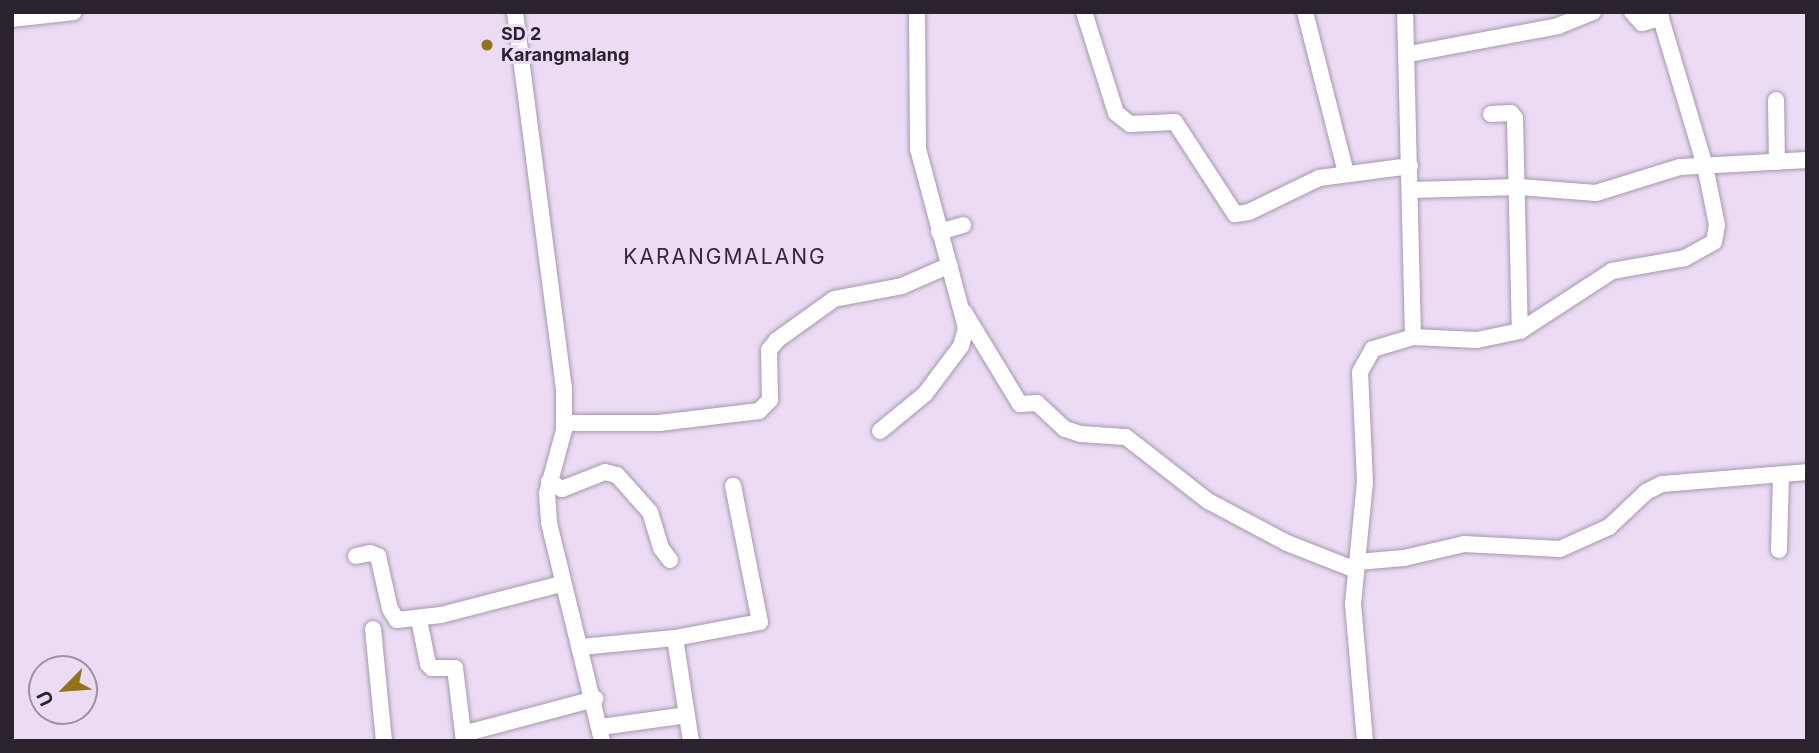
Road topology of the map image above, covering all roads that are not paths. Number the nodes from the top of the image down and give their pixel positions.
1 (74, 12) edge
2 (515, 12) edge
3 (917, 12) edge
4 (1084, 12) edge
5 (1305, 12) edge
6 (1405, 12) edge
7 (1593, 12) edge
8 (1632, 12) edge
9 (1660, 15) edge
10 (12, 19) edge
11 (1409, 54) junction
12 (1776, 100) dead end
13 (1491, 114) dead end
14 (1807, 160) edge
15 (1777, 162) junction
16 (1410, 166) junction
17 (1705, 166) junction
18 (1346, 173) junction
19 (1520, 187) junction
20 (1411, 190) junction
21 (962, 225) dead end
22 (939, 232) junction
23 (950, 265) junction
24 (964, 312) junction
25 (1520, 331) junction
26 (1413, 337) junction
27 (565, 423) junction
28 (880, 431) dead end
29 (1807, 472) edge
30 (1781, 475) junction
31 (549, 479) junction
32 (733, 486) dead end
33 (1779, 551) dead end
34 (356, 556) dead end
35 (670, 560) dead end
36 (1357, 566) junction
37 (561, 584) junction
38 (419, 620) junction
39 (373, 629) dead end
40 (675, 638) junction
41 (581, 647) junction
42 (595, 699) junction
43 (687, 715) junction
44 (602, 734) edge
45 (463, 738) edge
46 (384, 741) edge
47 (691, 741) edge
48 (1365, 741) edge

1 - 10 street
2 - 27 street
3 - 22 street
4 - 18 street
5 - 18 street
6 - 11 street
7 - 11 street
8 - 9 street
9 - 17 street
11 - 16 street
12 - 15 street
13 - 19 street
14 - 15 street
15 - 17 street
16 - 18 street
16 - 20 street
17 - 19 street
17 - 25 street
19 - 20 street
19 - 25 street
20 - 26 street
21 - 22 street
22 - 23 street
23 - 24 street
23 - 27 street
24 - 28 street
24 - 36 street
25 - 26 street
26 - 36 street
27 - 31 street
29 - 30 street
30 - 33 street
30 - 36 street
31 - 35 street
31 - 37 street
32 - 40 street
34 - 38 street
36 - 48 street
37 - 38 street
37 - 41 street
38 - 45 street
39 - 46 street
40 - 41 street
40 - 43 street
41 - 42 street
42 - 44 street
42 - 45 street
43 - 44 street
43 - 47 street

